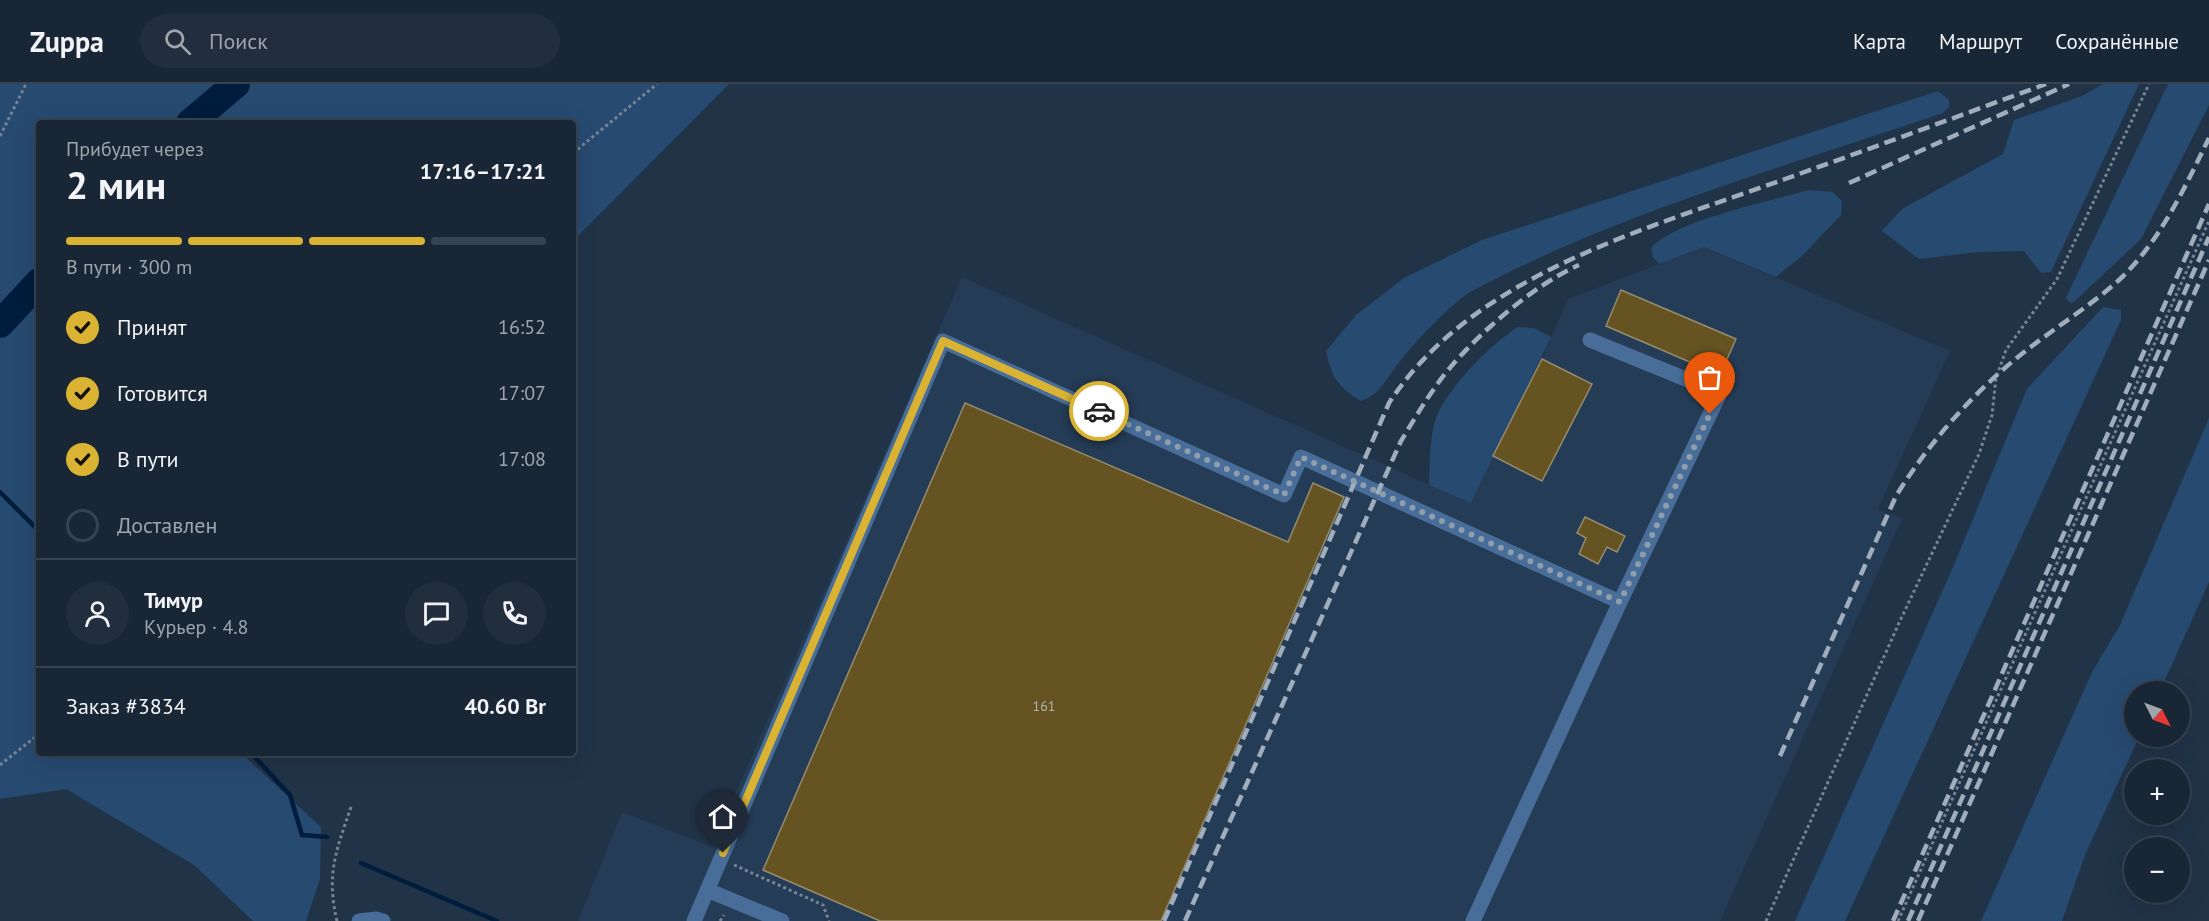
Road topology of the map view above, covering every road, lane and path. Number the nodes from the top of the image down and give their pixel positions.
1 (27, 84) edge
2 (657, 84) edge
3 (2149, 84) edge
4 (0, 136) edge
5 (576, 151) edge
6 (2209, 221) edge
7 (1590, 340) dead end
8 (1620, 602) junction
9 (36, 736) edge
10 (0, 765) edge
11 (351, 807) dead end
12 (714, 893) junction
13 (722, 914) junction
14 (729, 918) dead end
15 (337, 921) edge
16 (359, 921) edge
17 (383, 921) edge
18 (694, 921) edge
19 (720, 921) edge
20 (782, 921) edge
21 (829, 921) edge
22 (1473, 921) edge
23 (1766, 921) edge
24 (1898, 921) edge

1 - 4 path
2 - 5 path
3 - 23 path
6 - 24 path
7 - 8 lane
8 - 12 lane
8 - 22 lane
9 - 10 path
11 - 15 path
12 - 13 path
12 - 18 lane
12 - 20 lane
12 - 21 path
13 - 14 path
13 - 19 path
16 - 17 lane

